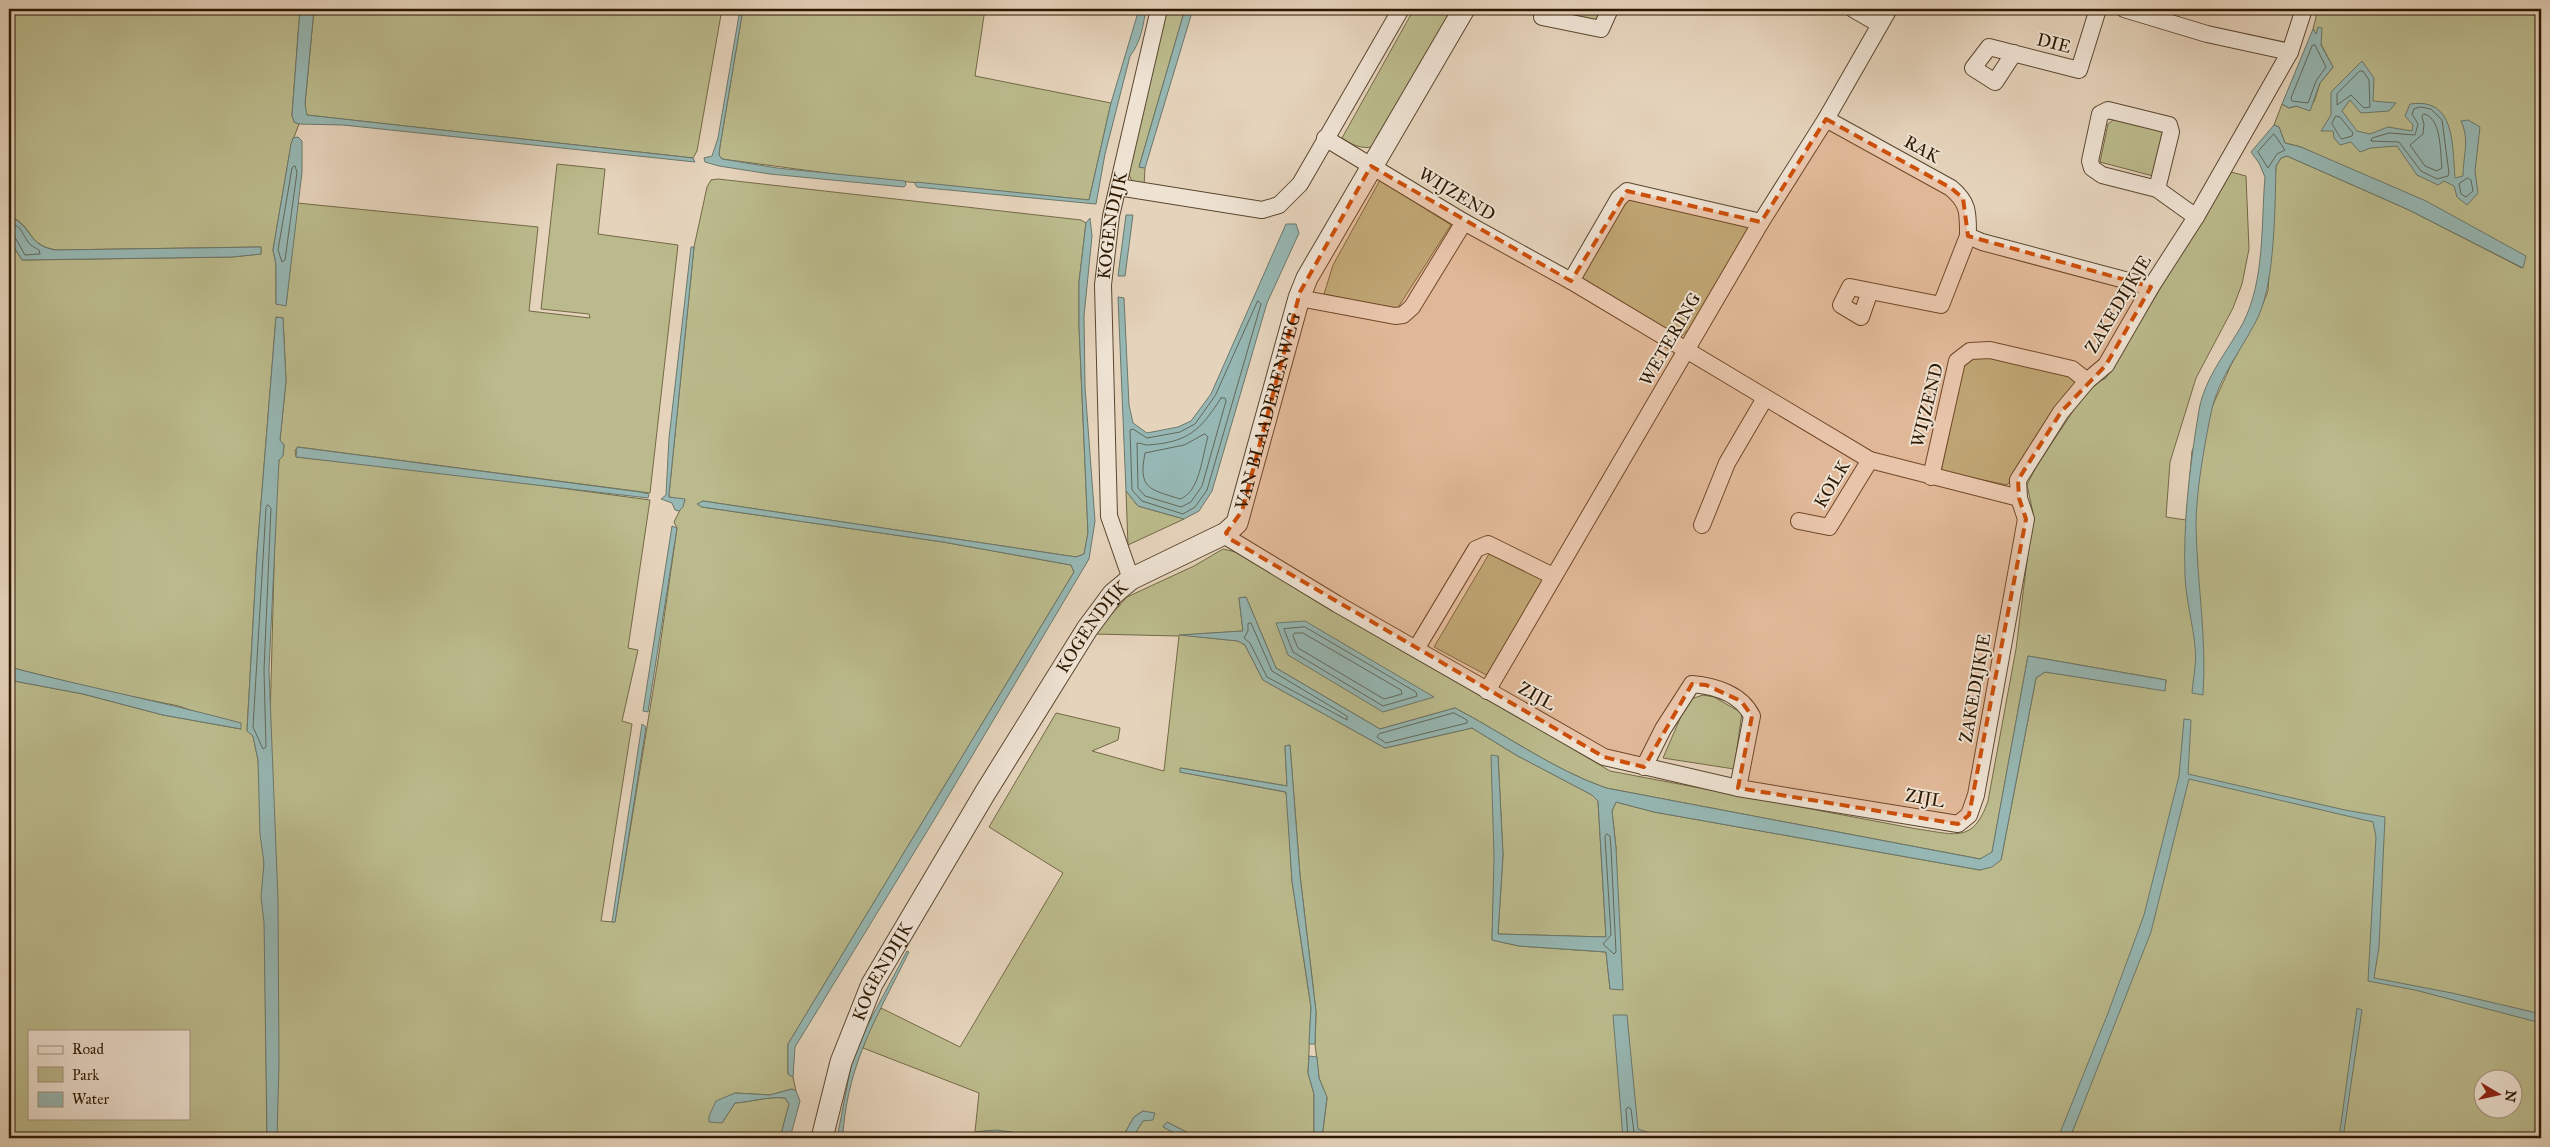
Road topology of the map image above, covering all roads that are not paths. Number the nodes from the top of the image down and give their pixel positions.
1 (1159, 9) edge
2 (1401, 9) edge
3 (1464, 9) edge
4 (1544, 9) edge
5 (1610, 9) edge
6 (1853, 9) edge
7 (1889, 9) edge
8 (2098, 9) edge
9 (2124, 9) edge
10 (2304, 9) edge
11 (1880, 24) junction
12 (2290, 52) junction
13 (2014, 53) dead end
14 (1826, 119) junction
15 (1325, 138) junction
16 (1371, 166) junction
17 (1118, 187) junction
18 (2157, 189) junction
19 (2196, 218) junction
20 (1464, 222) junction
21 (1761, 222) junction
22 (1968, 236) junction
23 (1571, 281) junction
24 (2151, 286) junction
25 (1870, 291) dead end
26 (1299, 298) junction
27 (1686, 352) junction
28 (2087, 381) junction
29 (1765, 398) junction
30 (1870, 460) junction
31 (1931, 477) junction
32 (2018, 498) junction
33 (1799, 521) dead end
34 (1702, 525) dead end
35 (1226, 533) junction
36 (1553, 576) junction
37 (1131, 579) junction
38 (1416, 649) junction
39 (1487, 691) junction
40 (1644, 767) junction
41 (1738, 788) junction
42 (1958, 824) joint
43 (822, 1138) edge

1 - 17 street, KOGENDIJK
2 - 15 street
3 - 16 street, VAN BLAADERENWEG
4 - 5 street
6 - 11 street
7 - 11 street, WETERING
8 - 13 street, DIE
9 - 12 street
10 - 12 street, ZAKEDIJKJE
11 - 14 street, WETERING
12 - 19 street, ZAKEDIJKJE
14 - 21 street, WETERING
14 - 22 street, RAK
15 - 16 street, WIJZEND
15 - 17 street
16 - 20 street, WIJZEND
16 - 26 street, VAN BLAADERENWEG
17 - 37 street, KOGENDIJK
18 - 18 street
18 - 19 street
19 - 24 street, ZAKEDIJKJE
20 - 23 street, WIJZEND
20 - 26 street, VAN BLAADERENWEG
21 - 23 street
21 - 27 street, WETERING
22 - 24 street
22 - 25 street, RAK
23 - 27 street, WIJZEND
24 - 28 street, ZAKEDIJKJE
26 - 35 street, VAN BLAADERENWEG
27 - 29 street, WIJZEND
27 - 36 street, WETERING
28 - 31 street, WIJZEND
28 - 32 street, ZAKEDIJKJE
29 - 30 street, WIJZEND
29 - 34 street
30 - 31 street, WIJZEND
30 - 33 street, KOLK
31 - 32 street, WIJZEND
32 - 42 street, ZAKEDIJKJE
35 - 37 street, VAN BLAADERENWEG
35 - 38 street, ZIJL
36 - 38 street
36 - 39 street, WETERING
37 - 43 street, KOGENDIJK
38 - 39 street, ZIJL
39 - 40 street, ZIJL
40 - 41 street, ZIJL
40 - 41 street
41 - 42 street, ZIJL

